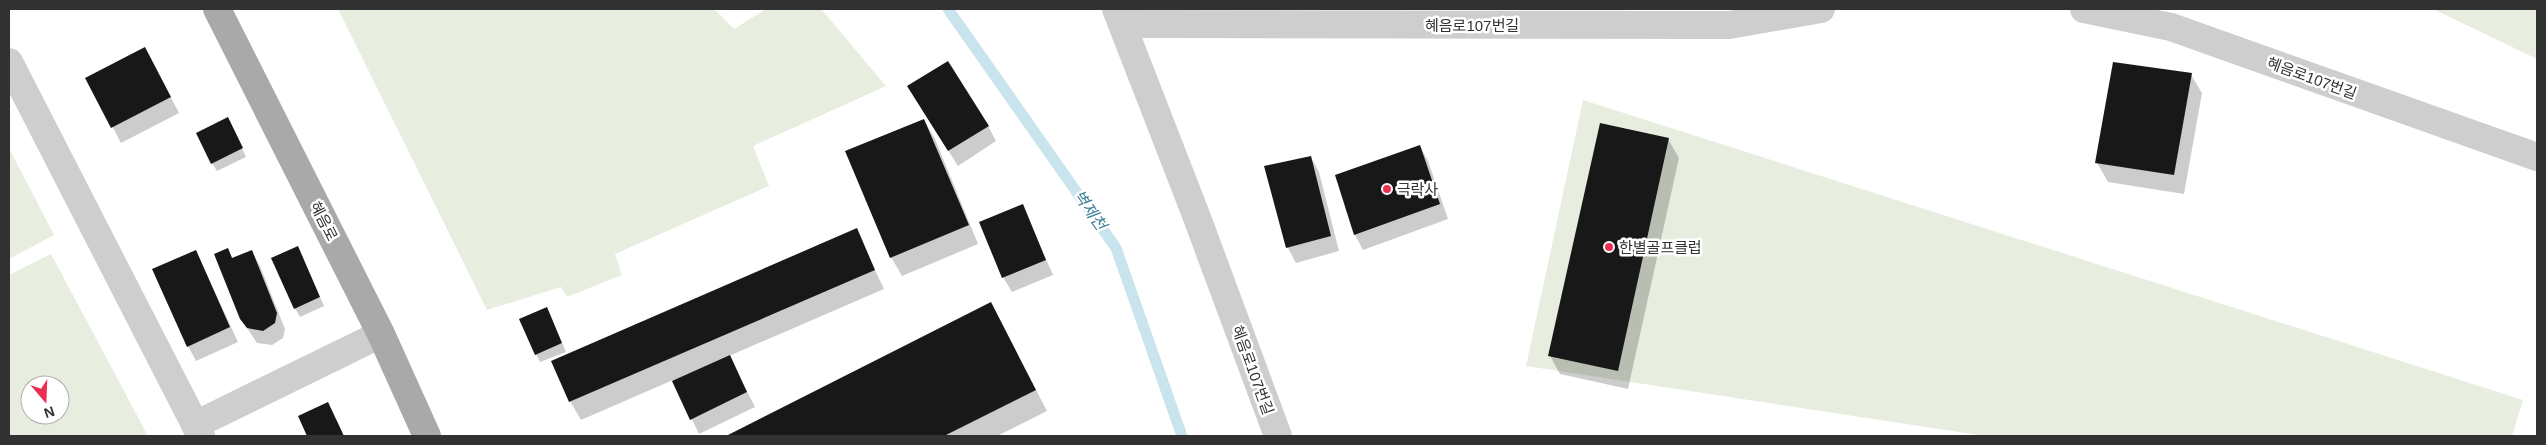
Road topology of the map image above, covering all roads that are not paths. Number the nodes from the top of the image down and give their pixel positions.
1 (217, 9) edge
2 (1821, 9) edge
3 (2084, 9) edge
4 (1119, 16) edge
5 (9, 62) edge
6 (2537, 157) edge
7 (381, 334) junction
8 (198, 430) edge
9 (427, 436) edge
10 (1278, 436) edge

1 - 7 main road, 혜음로
2 - 4 lane, 혜음로107번길
3 - 6 lane, 혜음로107번길
4 - 10 lane, 혜음로107번길
5 - 8 lane
7 - 8 lane
7 - 9 main road, 혜음로

